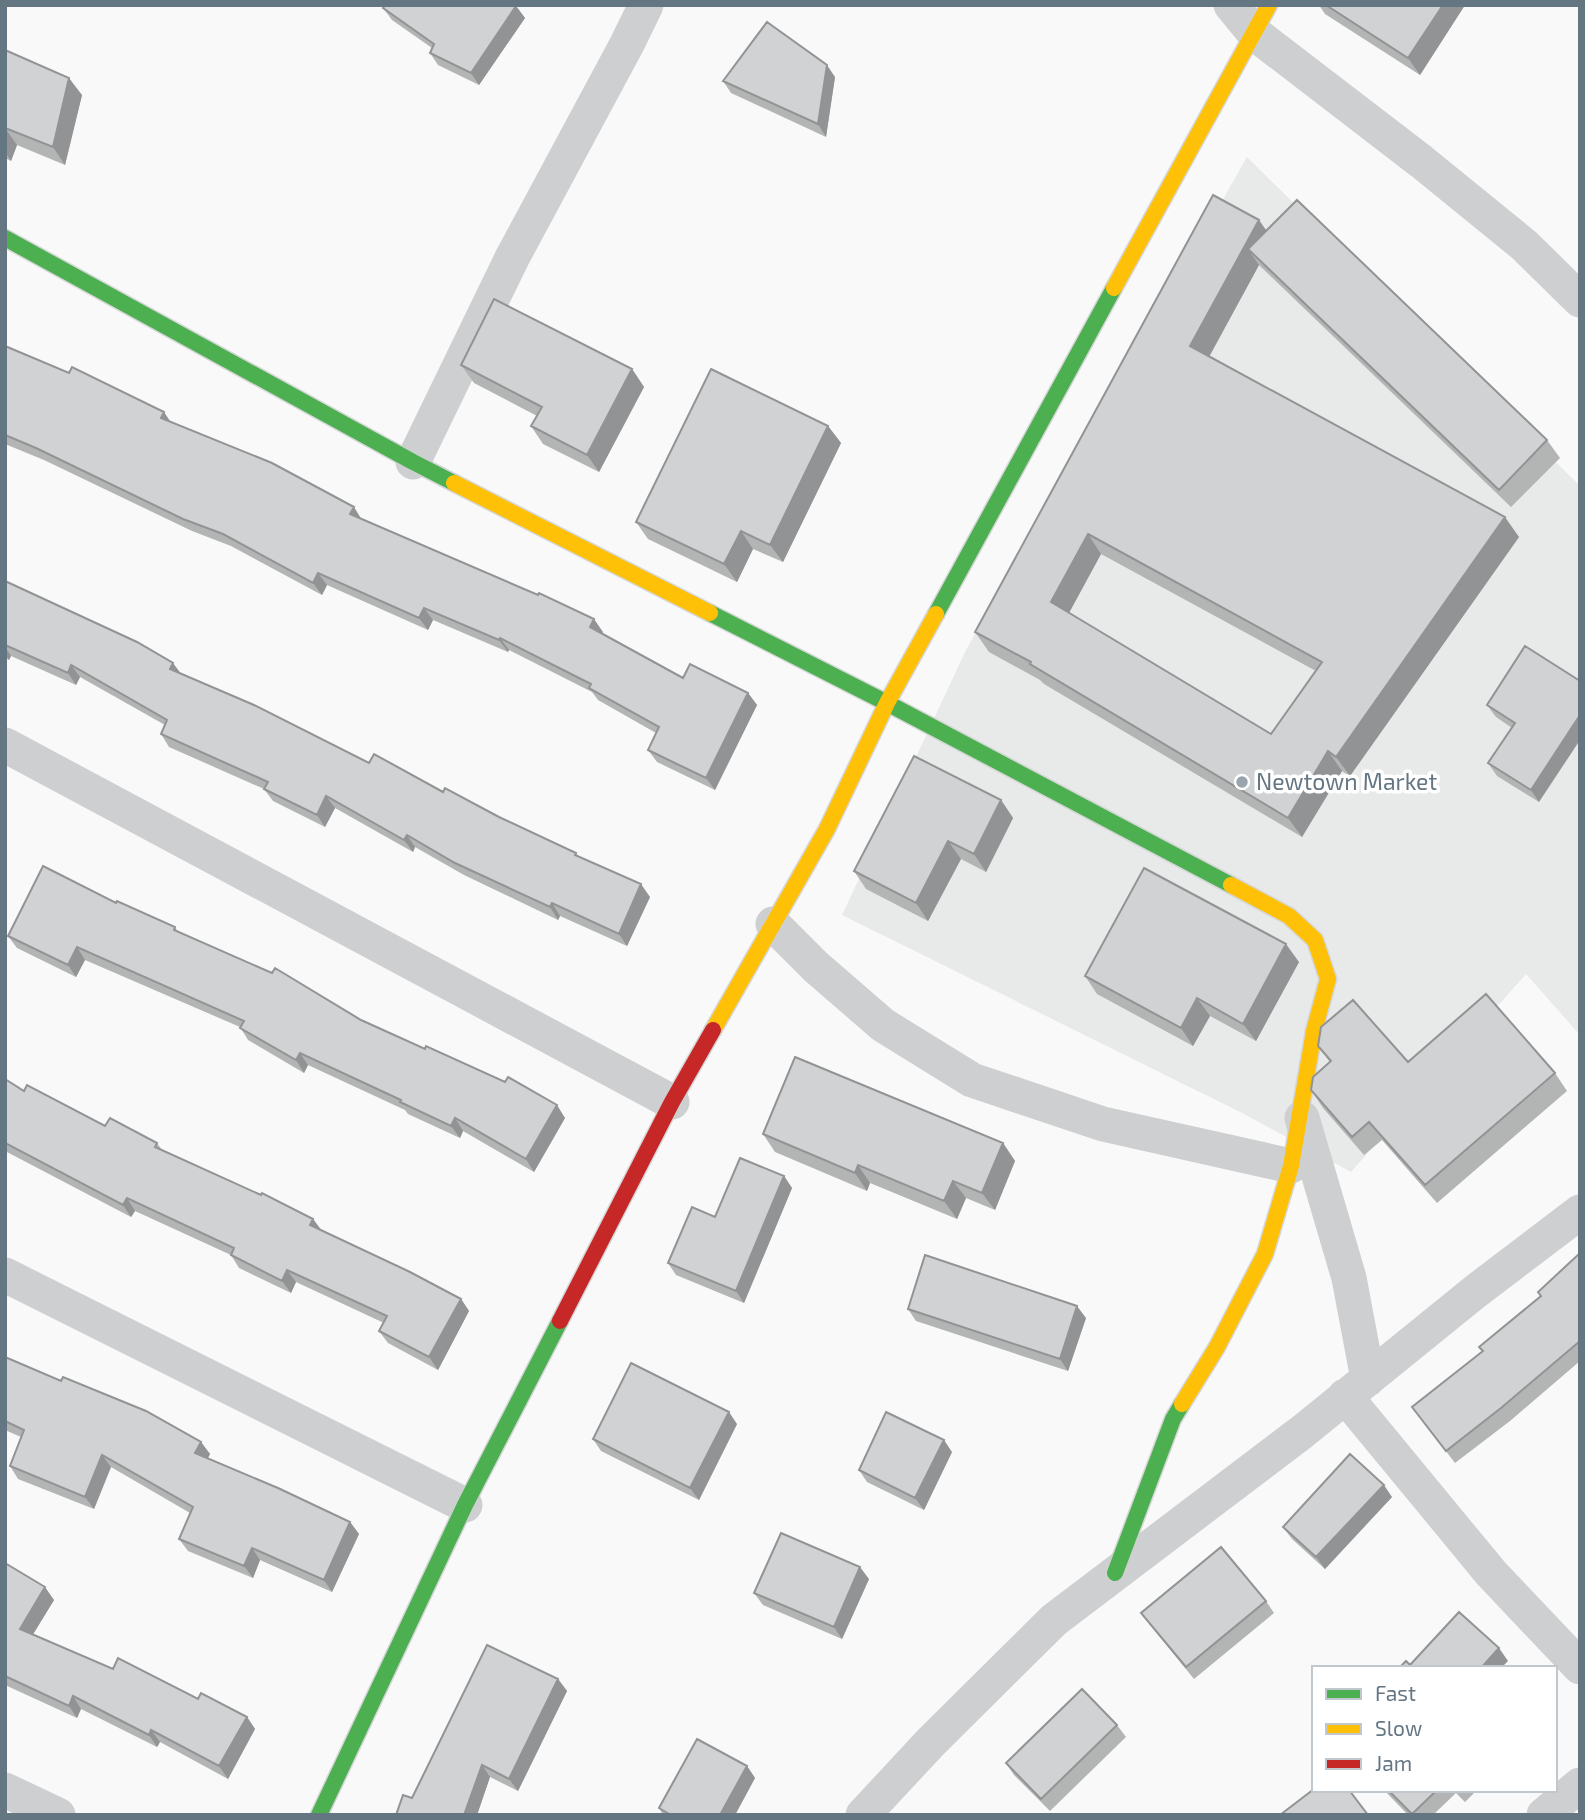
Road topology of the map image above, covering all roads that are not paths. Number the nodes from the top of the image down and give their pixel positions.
1 (646, 5) edge
2 (1231, 5) edge
3 (1261, 19) edge
4 (5, 237) edge
5 (1580, 300) edge
6 (413, 462) junction
7 (887, 703) junction
8 (5, 745) edge
9 (774, 924) junction
10 (672, 1102) junction
11 (1300, 1113) junction
12 (1291, 1166) junction
13 (1580, 1212) edge
14 (5, 1275) edge
15 (1357, 1388) junction
16 (465, 1505) junction
17 (1115, 1573) junction
18 (1580, 1667) edge
19 (1580, 1784) edge
20 (5, 1790) edge
21 (58, 1815) edge
22 (319, 1815) edge
23 (863, 1815) edge
24 (1544, 1815) edge

1 - 6 street
2 - 3 street
3 - 5 street
3 - 7 street
4 - 6 street
6 - 7 street
7 - 9 street
7 - 11 street
8 - 10 street
9 - 10 street
9 - 12 street
10 - 16 street
11 - 12 street
11 - 15 street
12 - 17 street
13 - 15 street
14 - 16 street
15 - 17 street
15 - 18 street
16 - 22 street
17 - 23 street
19 - 24 street
20 - 21 street

